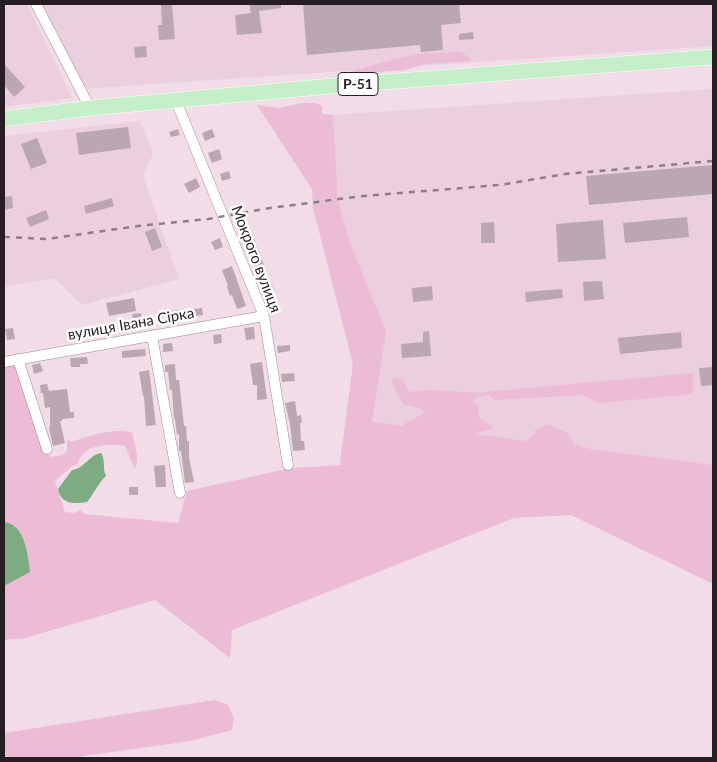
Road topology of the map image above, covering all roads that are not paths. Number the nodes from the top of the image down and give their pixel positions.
1 (36, 4) edge
2 (713, 56) edge
3 (176, 101) junction
4 (90, 108) junction
5 (4, 119) edge
6 (264, 316) junction
7 (152, 336) junction
8 (18, 359) junction
9 (4, 362) edge
10 (47, 449) dead end
11 (288, 465) dead end
12 (180, 493) dead end

1 - 4 street
2 - 3 main road, Р-51
3 - 4 main road, Р-51
3 - 6 street, Мокрого вулиця
4 - 5 main road, Р-51
6 - 7 street, вулиця Івана Сірка
6 - 11 street, Мокрого вулиця
7 - 8 street, вулиця Івана Сірка
7 - 12 street
8 - 9 street, вулиця Івана Сірка
8 - 10 street

